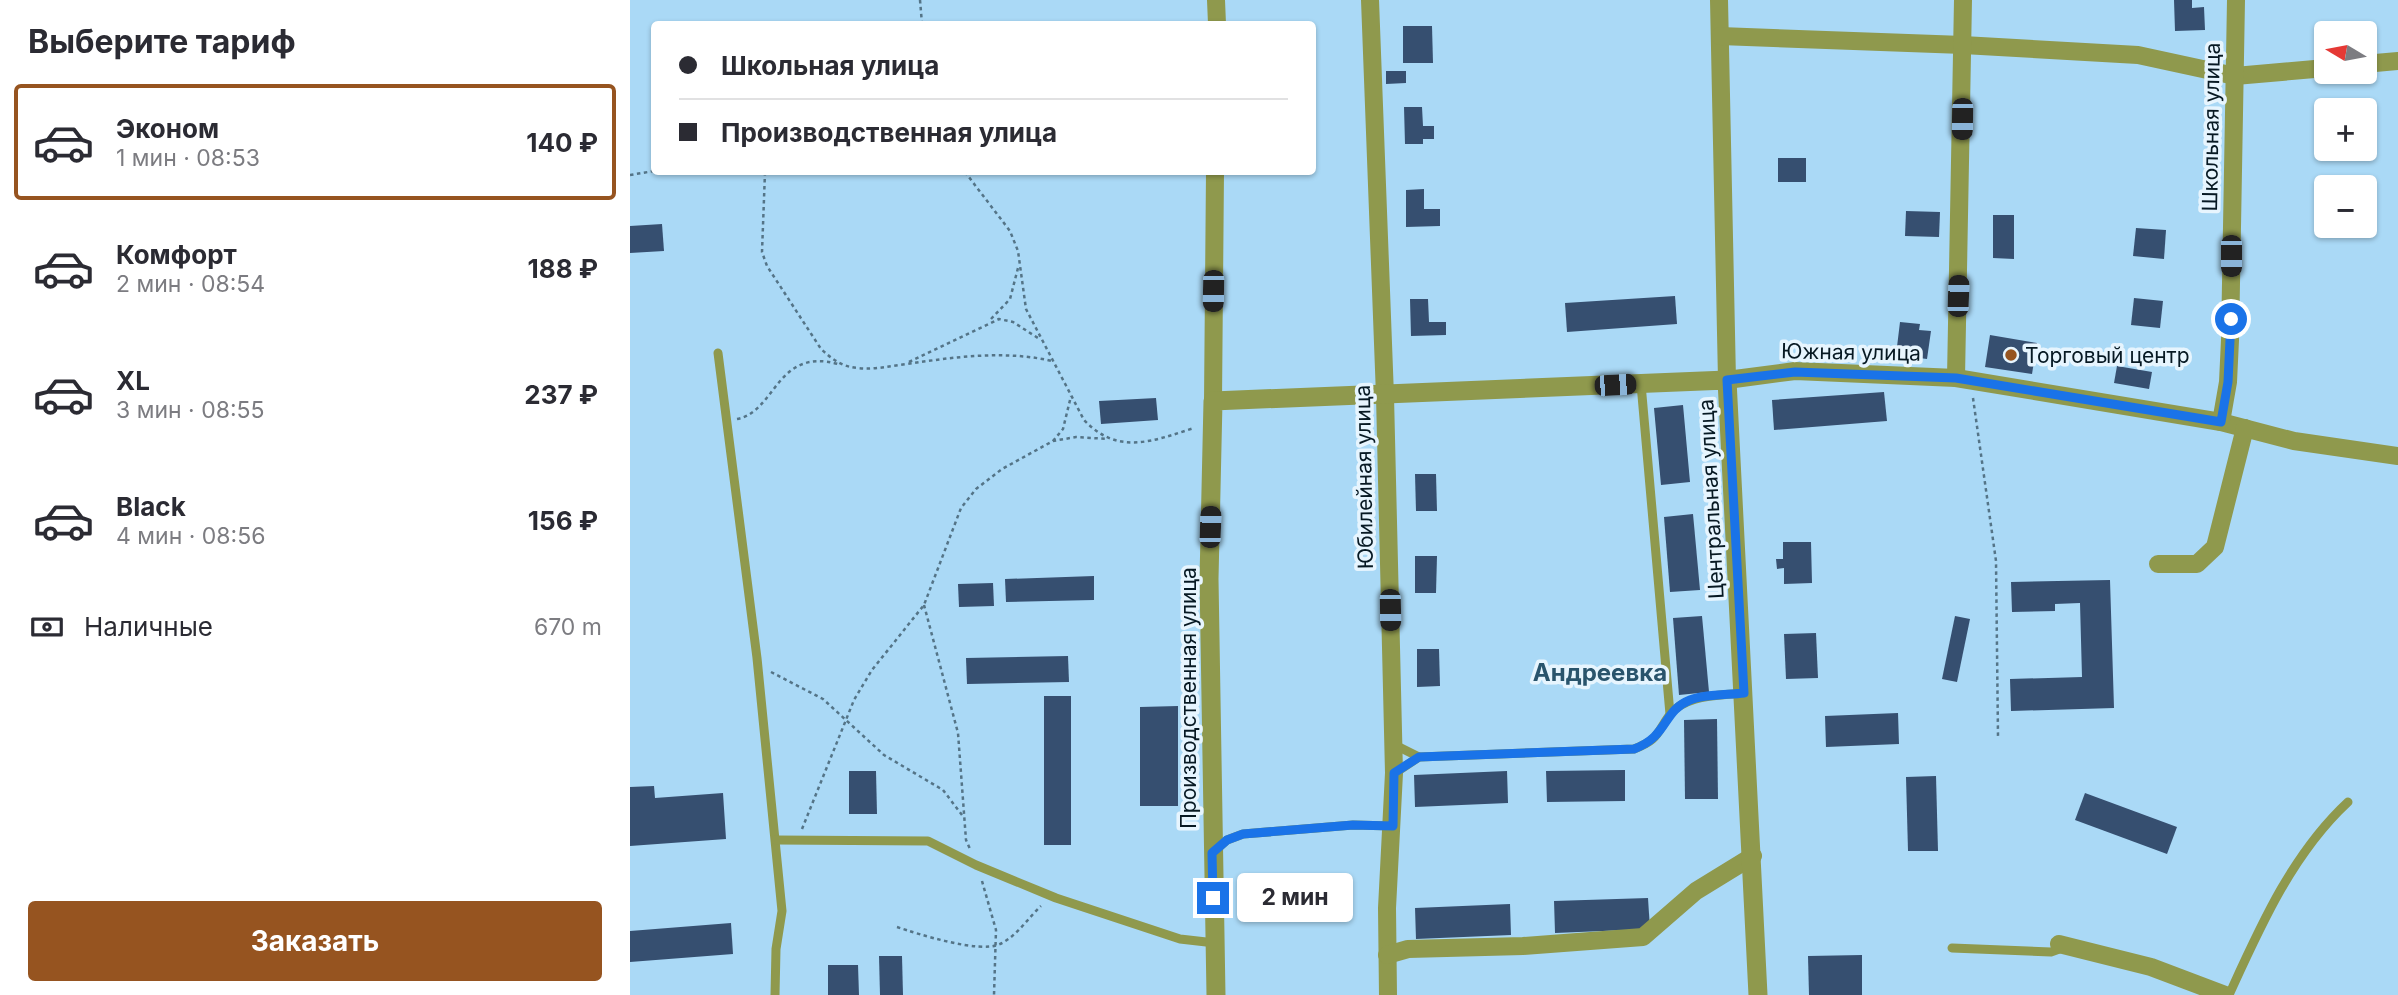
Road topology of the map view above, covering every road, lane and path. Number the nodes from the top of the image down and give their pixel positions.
1 (920, 0) edge
2 (1216, 0) edge
3 (1370, 0) edge
4 (1719, 0) edge
5 (1963, 0) edge
6 (2236, 0) edge
7 (922, 21) edge
8 (1217, 21) edge
9 (1720, 36) junction
10 (1964, 45) junction
11 (2398, 61) edge
12 (2377, 63) edge
13 (2314, 69) edge
14 (2235, 76) junction
15 (651, 172) edge
16 (630, 175) edge
17 (765, 175) edge
18 (967, 175) edge
19 (1215, 175) edge
20 (1019, 264) junction
21 (989, 321) junction
22 (1040, 339) junction
23 (718, 353) dead end
24 (1052, 361) junction
25 (906, 364) junction
26 (844, 366) junction
27 (1963, 379) junction
28 (1727, 380) junction
29 (1641, 384) junction
30 (1071, 395) junction
31 (1385, 396) junction
32 (1213, 401) junction
33 (726, 421) junction
34 (1213, 422) junction
35 (2221, 422) junction
36 (2245, 428) junction
37 (1108, 439) junction
38 (1053, 441) junction
39 (2398, 456) edge
40 (2158, 564) dead end
41 (924, 605) junction
42 (757, 657) junction
43 (1744, 693) junction
44 (1670, 714) junction
45 (848, 721) junction
46 (1998, 736) dead end
47 (1393, 744) junction
48 (1419, 757) junction
49 (1394, 773) junction
50 (2348, 802) dead end
51 (964, 818) junction
52 (1393, 826) junction
53 (797, 838) junction
54 (776, 840) junction
55 (1212, 853) junction
56 (1753, 856) junction
57 (976, 865) junction
58 (1056, 898) junction
59 (897, 927) dead end
60 (1215, 943) junction
61 (2064, 944) joint
62 (998, 945) junction
63 (1952, 948) dead end
64 (1387, 955) junction
65 (775, 995) edge
66 (994, 995) edge
67 (1216, 995) edge
68 (1388, 995) edge
69 (1758, 995) edge
70 (2227, 995) edge

1 - 7 path
2 - 8 street
3 - 31 street, Юбилейная улица
4 - 9 street, Центральная улица
5 - 10 street
6 - 14 street, Школьная улица
9 - 10 street
9 - 28 street, Центральная улица
10 - 14 street
10 - 27 street
11 - 12 street
13 - 14 street
14 - 35 street, Школьная улица
15 - 16 path
17 - 26 path
18 - 20 path
19 - 32 street
20 - 21 path
20 - 22 path
21 - 22 path
21 - 25 path
22 - 24 path
23 - 33 lane
24 - 25 path
24 - 30 path
25 - 26 path
26 - 33 path
27 - 28 street, Южная улица
27 - 35 street, Южная улица
27 - 46 path
28 - 29 street, Южная улица
28 - 43 street, Центральная улица
29 - 31 street, Южная улица
29 - 44 lane
30 - 37 path
30 - 38 path
31 - 32 street, Южная улица
31 - 47 street, Юбилейная улица
32 - 34 street, Производственная улица
33 - 42 lane
34 - 37 path
34 - 55 street, Производственная улица
35 - 36 street, Южная улица
36 - 39 street, Южная улица
36 - 40 street
37 - 38 path
38 - 41 path
41 - 45 path
41 - 51 path
42 - 45 path
42 - 54 lane
43 - 44 lane
43 - 56 street, Центральная улица
44 - 48 lane
45 - 51 path
45 - 53 path
47 - 48 lane
47 - 49 street, Юбилейная улица
48 - 49 lane
49 - 52 street, Юбилейная улица
50 - 70 lane
51 - 57 path
52 - 55 lane
52 - 64 street, Юбилейная улица
53 - 54 lane
53 - 57 lane
54 - 65 lane
55 - 60 street, Производственная улица
56 - 64 street
56 - 69 street, Центральная улица
57 - 58 lane
57 - 62 path
58 - 60 lane
58 - 62 path
59 - 62 path
60 - 67 street, Производственная улица
61 - 63 lane
61 - 70 street
62 - 66 path
64 - 68 street, Юбилейная улица

